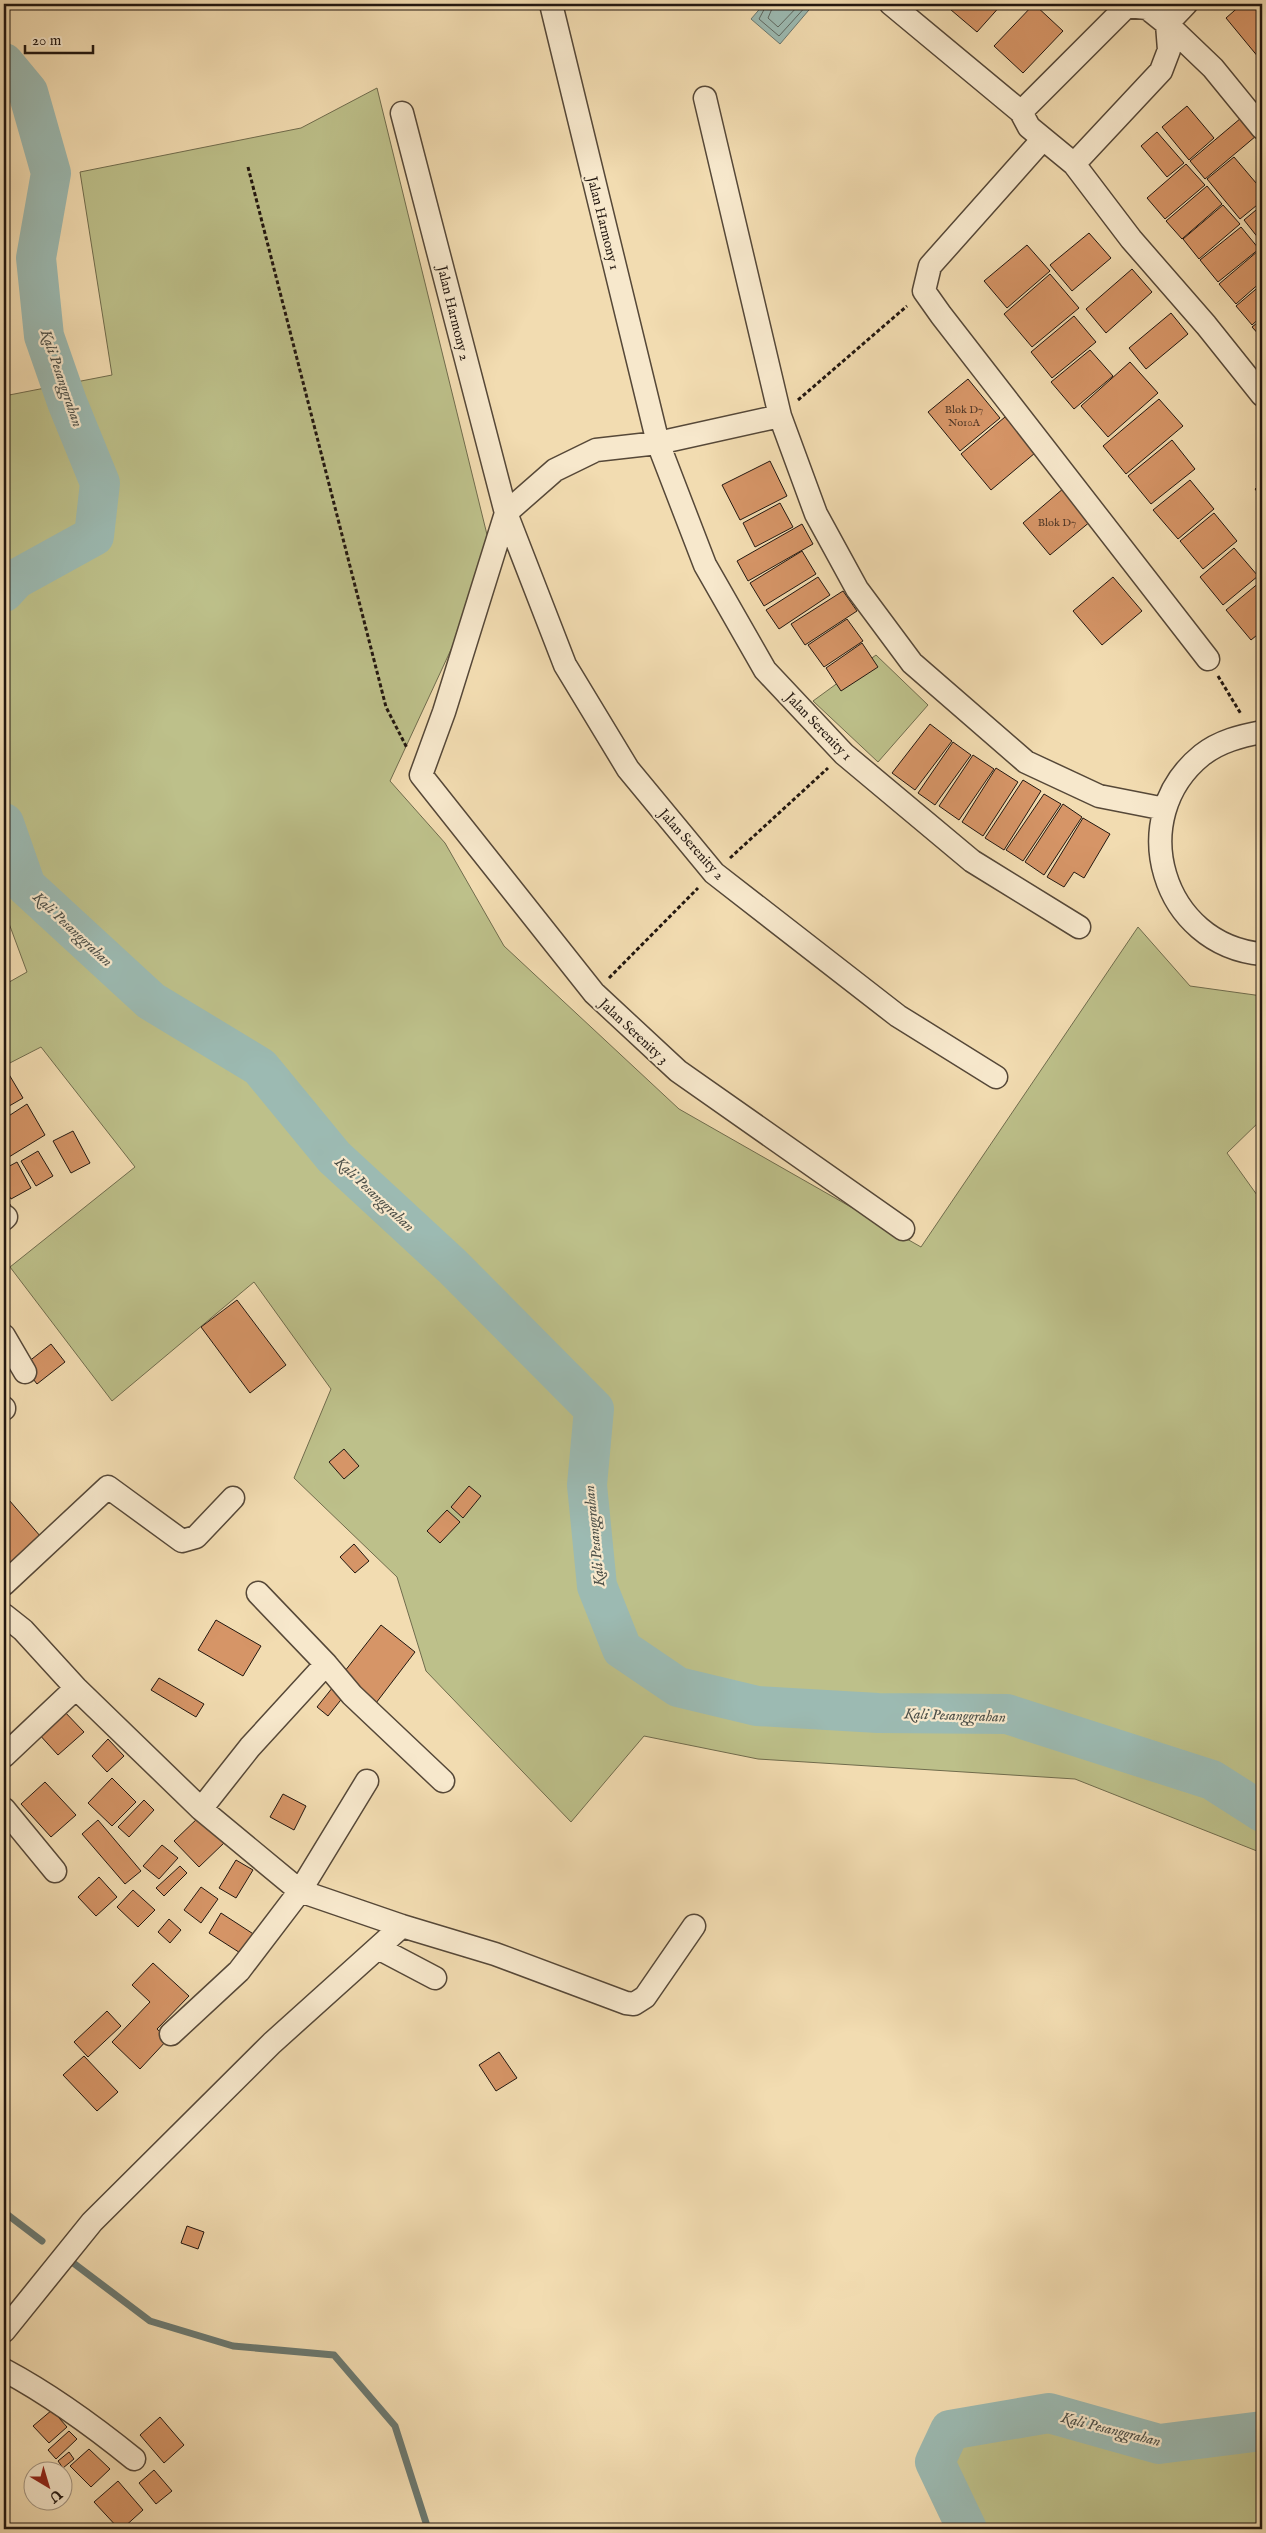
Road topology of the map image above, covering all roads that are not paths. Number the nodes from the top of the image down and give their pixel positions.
1 (551, 4) edge
2 (891, 4) edge
3 (1186, 4) edge
4 (1126, 5) edge
5 (1167, 24) junction
6 (705, 98) dead end
7 (1022, 112) junction
8 (402, 113) dead end
9 (1262, 128) edge
10 (1043, 138) junction
11 (1074, 164) junction
12 (1262, 395) edge
13 (780, 416) junction
14 (658, 443) junction
15 (506, 513) junction
16 (1208, 659) road end
17 (1255, 725) edge
18 (1164, 809) junction
19 (1079, 927) dead end
20 (1262, 954) edge
21 (996, 1077) dead end
22 (903, 1229) dead end
23 (4, 1336) edge
24 (25, 1372) dead end
25 (233, 1498) dead end
26 (4, 1584) edge
27 (258, 1593) dead end
28 (4, 1615) edge
29 (326, 1664) junction
30 (76, 1688) junction
31 (4, 1756) edge
32 (367, 1781) dead end
33 (443, 1781) dead end
34 (4, 1809) edge
35 (200, 1809) junction
36 (55, 1871) dead end
37 (300, 1891) junction
38 (402, 1926) junction
39 (694, 1926) dead end
40 (378, 1948) junction
41 (435, 1978) dead end
42 (170, 2034) dead end
43 (4, 2331) edge
44 (4, 2370) edge
45 (134, 2459) dead end

1 - 14 street, Jalan Harmony 1
2 - 7 street
3 - 5 street
4 - 5 street
4 - 7 street
5 - 9 street
5 - 11 street
6 - 13 street
7 - 10 street
8 - 15 street, Jalan Harmony 2
10 - 11 street
10 - 16 street
11 - 12 street
13 - 14 street
13 - 18 street
14 - 15 street
14 - 19 street, Jalan Serenity 1
15 - 21 street, Jalan Serenity 2
15 - 22 street, Jalan Serenity 3
17 - 18 street
18 - 20 street
23 - 24 street
25 - 26 street
27 - 29 street
28 - 30 street
29 - 33 street
29 - 35 street
30 - 31 street
30 - 35 street
32 - 37 street
34 - 36 street
35 - 37 street
37 - 38 street
37 - 42 street
38 - 39 street
38 - 40 street
40 - 41 street
40 - 43 street
44 - 45 street

